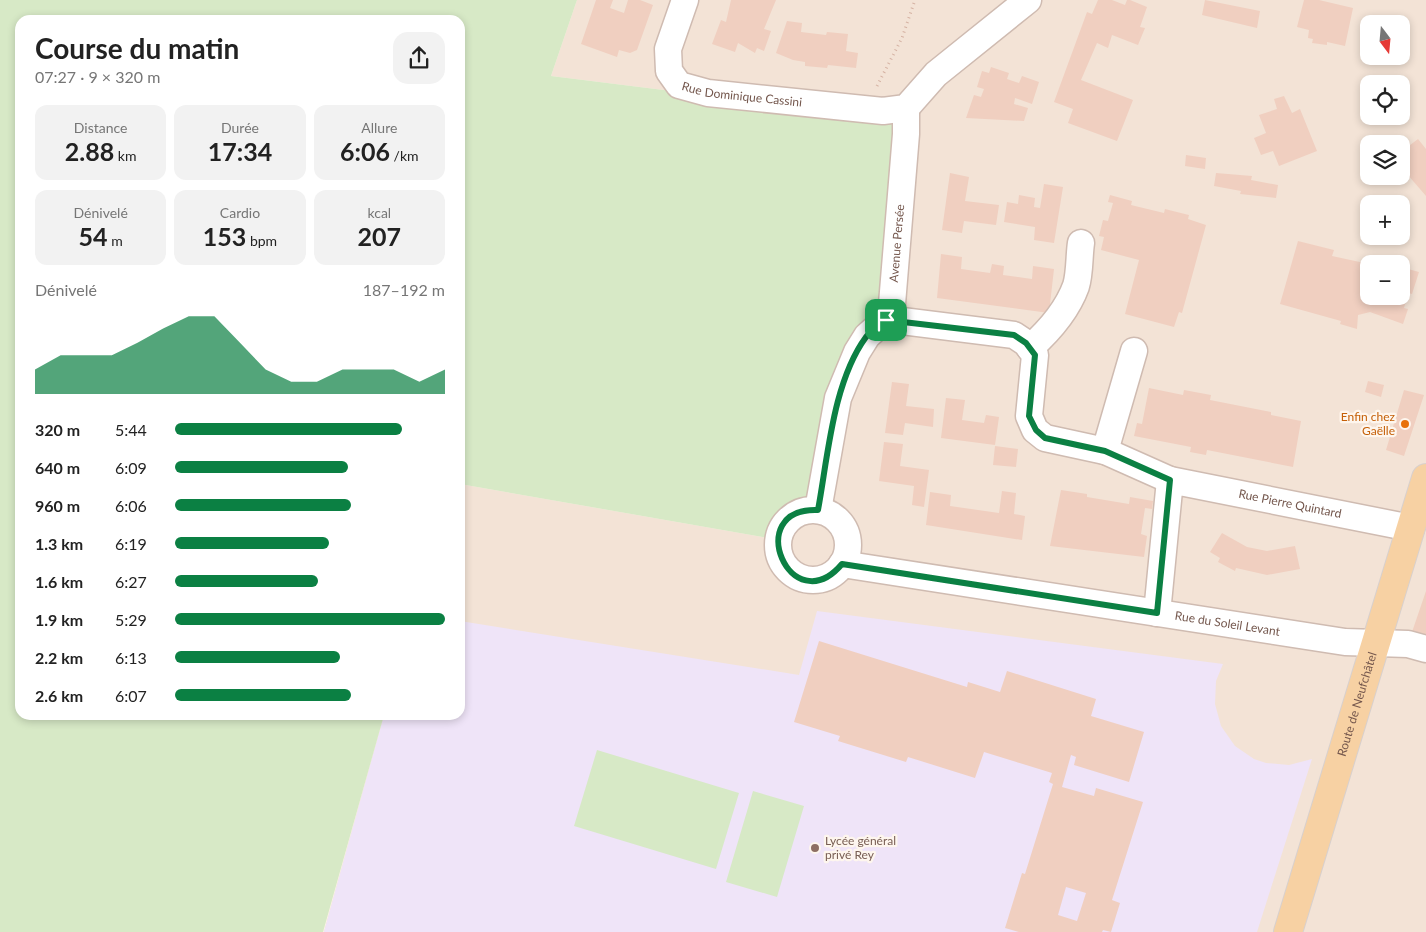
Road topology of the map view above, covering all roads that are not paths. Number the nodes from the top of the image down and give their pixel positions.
1 (685, 0) edge
2 (1028, 0) edge
3 (906, 108) junction
4 (1080, 242) dead end
5 (886, 320) junction
6 (1030, 348) junction
7 (1134, 351) dead end
8 (1105, 451) junction
9 (1426, 478) edge
10 (1170, 480) junction
11 (818, 510) junction
12 (1411, 528) junction
13 (842, 564) junction
14 (1157, 613) junction
15 (1375, 643) junction
16 (1426, 649) edge
17 (1288, 932) edge

1 - 3 street, Rue Dominique Cassini
2 - 3 street
3 - 5 street, Avenue Persée
4 - 6 street
5 - 6 street
5 - 11 street
6 - 8 street, Rue Pierre Quintard
7 - 8 street
8 - 10 street, Rue Pierre Quintard
9 - 12 main road, Route de Neufchâtel
10 - 12 street, Rue Pierre Quintard
10 - 14 street
11 - 13 street
11 - 13 street
12 - 15 main road, Route de Neufchâtel
13 - 14 street, Rue du Soleil Levant
14 - 15 street, Rue du Soleil Levant
15 - 16 street, Rue du Soleil Levant
15 - 17 main road, Route de Neufchâtel

